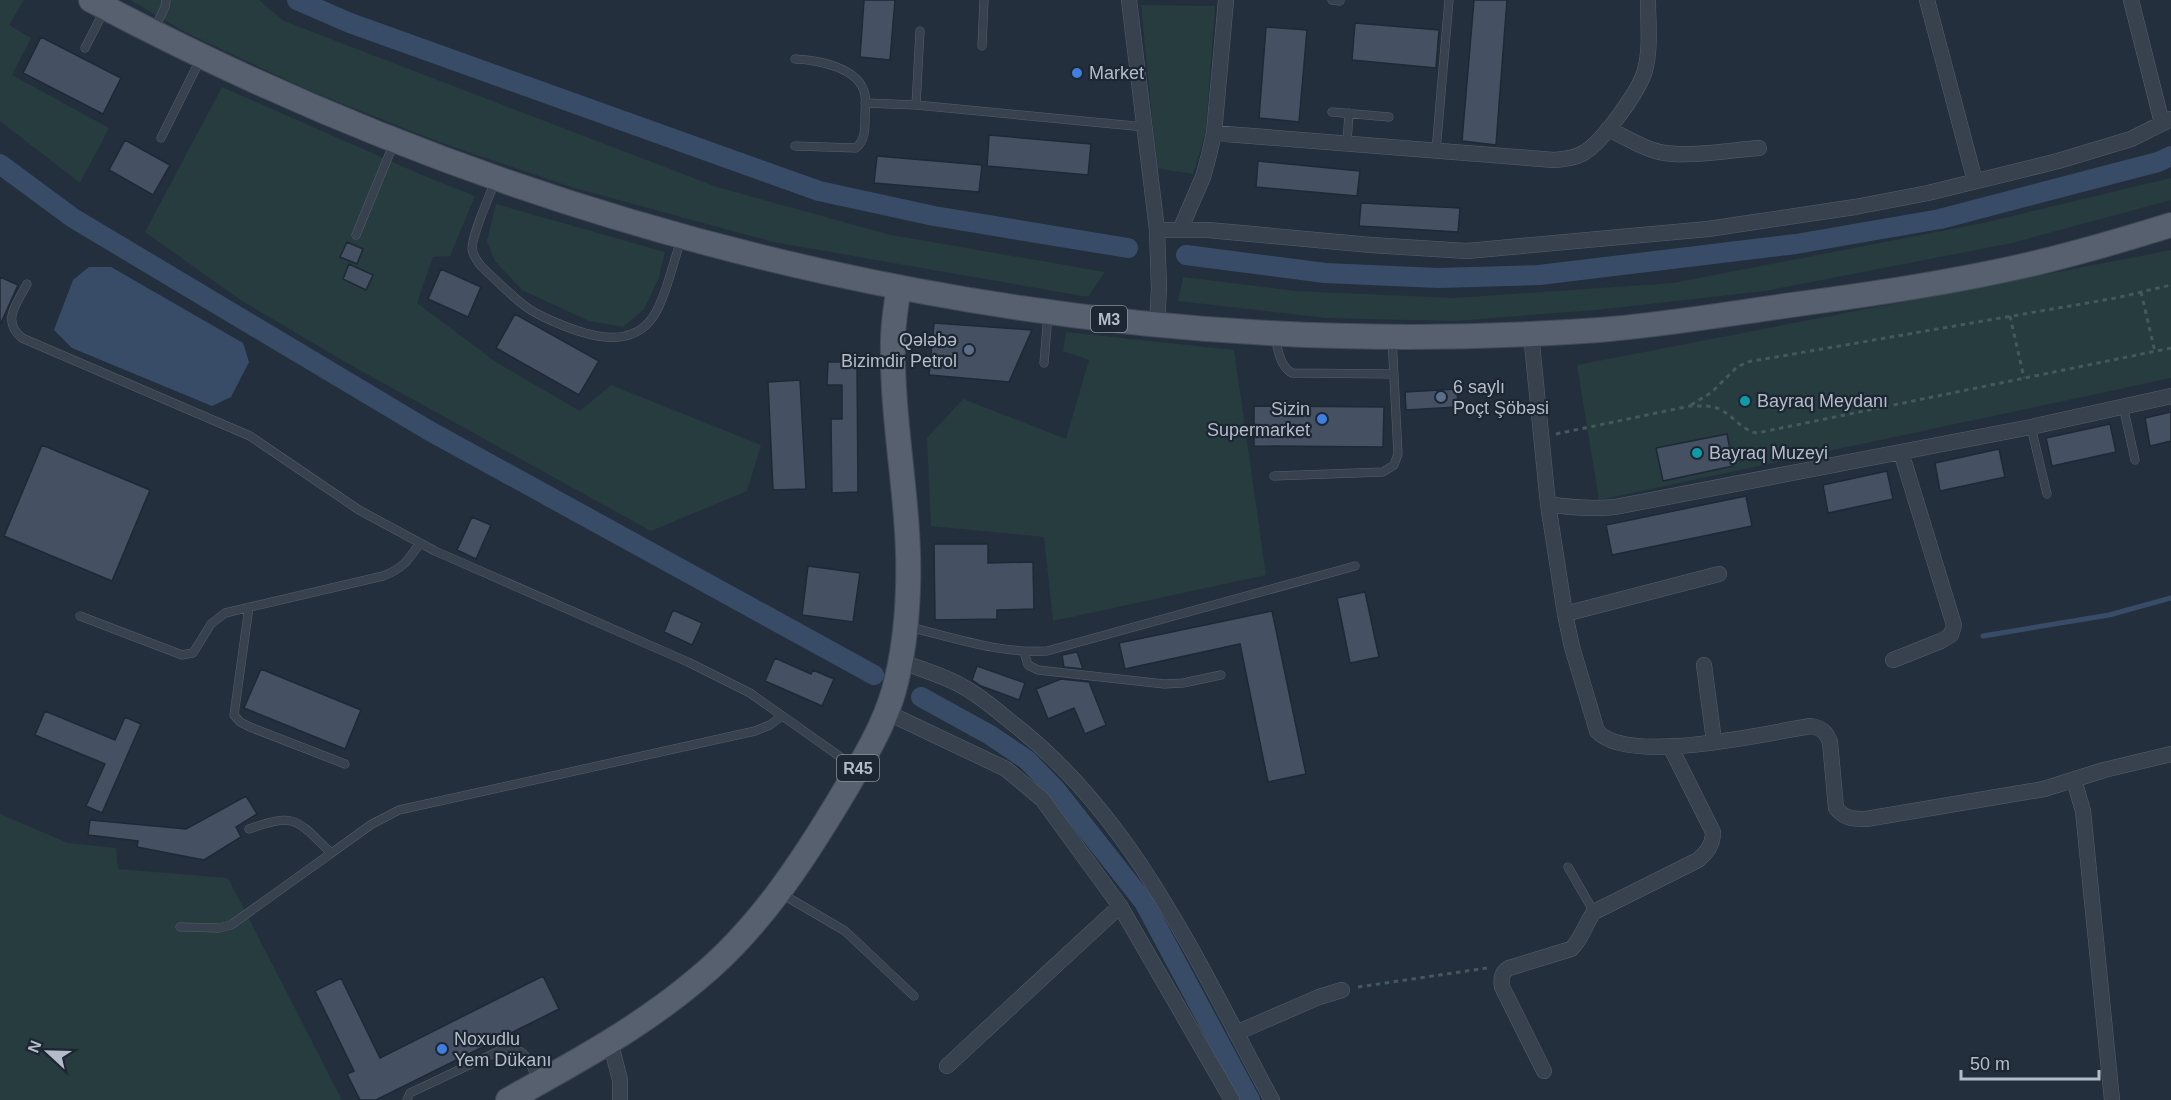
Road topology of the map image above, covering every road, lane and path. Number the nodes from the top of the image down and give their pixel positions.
1 (166, 0) edge
2 (984, 0) edge
3 (1129, 0) edge
4 (1226, 0) edge
5 (1332, 0) edge
6 (1449, 0) edge
7 (1648, 0) edge
8 (1927, 0) edge
9 (2131, 0) edge
10 (1340, 1) edge
11 (98, 4) edge
12 (153, 32) junction
13 (920, 32) dead end
14 (981, 46) dead end
15 (85, 48) dead end
16 (202, 57) junction
17 (795, 59) dead end
18 (865, 103) junction
19 (915, 105) junction
20 (1332, 112) dead end
21 (1349, 113) junction
22 (1389, 117) dead end
23 (2167, 121) edge
24 (1145, 127) junction
25 (1608, 129) junction
26 (1214, 133) junction
27 (161, 138) dead end
28 (395, 142) junction
29 (1347, 144) junction
30 (795, 146) dead end
31 (1759, 148) dead end
32 (1436, 151) junction
33 (496, 179) junction
34 (1975, 181) junction
35 (2171, 225) edge
36 (1157, 230) junction
37 (1179, 230) junction
38 (356, 235) dead end
39 (681, 238) junction
40 (27, 284) dead end
41 (2171, 285) edge
42 (899, 287) junction
43 (2141, 292) junction
44 (1048, 312) junction
45 (2010, 316) junction
46 (1157, 324) junction
47 (1273, 332) junction
48 (1531, 334) junction
49 (1392, 337) junction
50 (2171, 348) edge
51 (2155, 352) junction
52 (1044, 363) dead end
53 (1394, 374) junction
54 (2024, 378) junction
55 (2171, 396) edge
56 (1690, 406) junction
57 (2123, 406) junction
58 (2031, 427) junction
59 (1541, 437) junction
60 (1901, 452) junction
61 (2135, 460) dead end
62 (1274, 476) dead end
63 (2047, 494) dead end
64 (1548, 504) junction
65 (419, 543) junction
66 (1355, 566) dead end
67 (1719, 574) dead end
68 (249, 608) junction
69 (1565, 614) junction
70 (80, 616) dead end
71 (906, 626) junction
72 (1024, 652) junction
73 (1893, 660) dead end
74 (901, 662) junction
75 (1704, 665) dead end
76 (1221, 675) dead end
77 (886, 712) junction
78 (782, 716) junction
79 (1714, 741) junction
80 (1671, 748) junction
81 (2171, 754) edge
82 (345, 764) dead end
83 (858, 769) junction
84 (2074, 780) junction
85 (249, 830) dead end
86 (331, 853) junction
87 (1568, 867) dead end
88 (778, 892) junction
89 (1120, 906) junction
90 (1594, 912) junction
91 (180, 927) dead end
92 (1504, 972) junction
93 (1342, 990) joint
94 (914, 996) dead end
95 (1236, 1033) junction
96 (610, 1041) junction
97 (947, 1066) dead end
98 (1544, 1071) dead end
99 (539, 1083) junction
100 (407, 1100) edge
101 (508, 1100) edge
102 (620, 1100) edge
103 (1232, 1100) edge
104 (1272, 1100) edge
105 (2112, 1100) edge

1 - 12 lane
2 - 14 lane
3 - 24 street
4 - 26 street
5 - 10 lane
6 - 32 lane
7 - 25 street
8 - 34 street
9 - 23 street
11 - 12 main road, M3
11 - 15 lane
12 - 16 main road, M3
13 - 19 lane
16 - 27 lane
16 - 28 main road, M3
17 - 18 lane
18 - 19 lane
18 - 30 lane
19 - 24 lane
20 - 21 lane
21 - 22 lane
21 - 29 lane
23 - 34 street
24 - 36 street
25 - 31 street
25 - 32 street
26 - 29 street
26 - 37 street
28 - 33 main road, M3
28 - 38 lane
29 - 32 street
33 - 39 main road, M3
33 - 39 lane
34 - 37 street
35 - 48 main road, M3
36 - 37 street
36 - 46 street
39 - 42 main road, M3
40 - 65 lane
41 - 43 path
42 - 44 main road, M3
42 - 71 main road, R45
43 - 45 path
43 - 51 path
44 - 46 main road, M3
44 - 52 lane
45 - 54 path
45 - 56 path
46 - 47 main road, M3
47 - 49 main road, M3
47 - 53 lane
48 - 49 main road, M3
48 - 59 street
49 - 53 lane
50 - 51 path
51 - 54 path
53 - 62 lane
54 - 56 path
55 - 57 street
56 - 59 path
57 - 58 street
57 - 61 lane
58 - 60 street
58 - 63 lane
59 - 64 street
60 - 64 street
60 - 73 street
64 - 69 street
65 - 68 lane
65 - 78 lane
66 - 72 lane
67 - 69 street
68 - 70 lane
68 - 82 lane
69 - 80 street
71 - 72 lane
71 - 74 main road, R45
72 - 76 lane
74 - 77 main road, R45
74 - 95 street
75 - 79 street
77 - 83 main road, R45
77 - 89 street
78 - 83 lane
78 - 86 lane
79 - 80 street
79 - 84 street
80 - 90 street
81 - 84 street
83 - 88 main road, R45
84 - 105 street
85 - 86 lane
86 - 91 lane
87 - 90 lane
88 - 94 lane
88 - 96 main road, R45
89 - 97 street
89 - 103 street
90 - 92 street
92 - 93 path
92 - 98 street
93 - 95 street
95 - 104 street
96 - 99 main road, R45
96 - 102 street
99 - 100 lane
99 - 101 main road, R45

